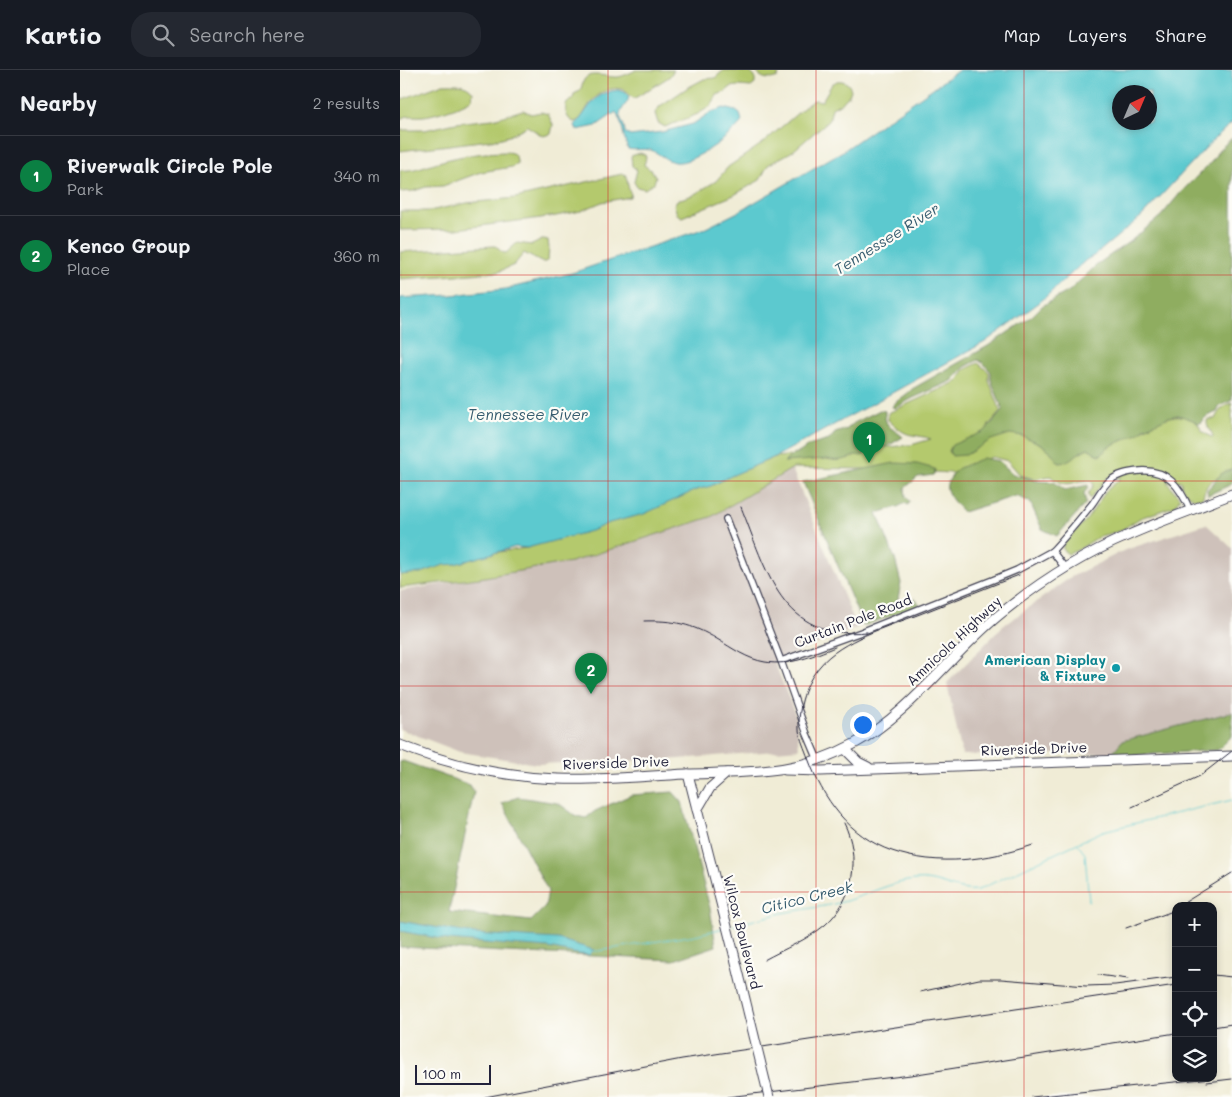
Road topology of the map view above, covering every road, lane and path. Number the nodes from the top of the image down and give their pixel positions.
1 (1232, 494) edge
2 (1190, 510) junction
3 (726, 519) dead end
4 (1052, 551) junction
5 (1065, 568) junction
6 (781, 661) junction
7 (400, 745) edge
8 (845, 749) junction
9 (835, 753) joint
10 (1232, 756) edge
11 (818, 760) junction
12 (871, 768) junction
13 (781, 770) junction
14 (727, 773) junction
15 (688, 774) junction
16 (697, 810) junction
17 (769, 1097) edge

1 - 2 main road, Amnicola Highway
2 - 4 street, Curtain Pole Road
2 - 5 main road, Amnicola Highway
3 - 6 street, Curtain Pole Road
4 - 5 street
4 - 6 street, Curtain Pole Road
5 - 8 main road, Amnicola Highway
6 - 11 street
7 - 15 main road, Riverside Drive
8 - 9 main road, Amnicola Highway
8 - 12 main road
9 - 11 main road, Riverside Drive
10 - 12 main road, Riverside Drive
11 - 13 main road, Riverside Drive
12 - 13 main road, Riverside Drive
13 - 14 main road, Riverside Drive
14 - 15 main road, Riverside Drive
14 - 16 main road
15 - 16 main road, Wilcox Boulevard
16 - 17 main road, Wilcox Boulevard, bridge

